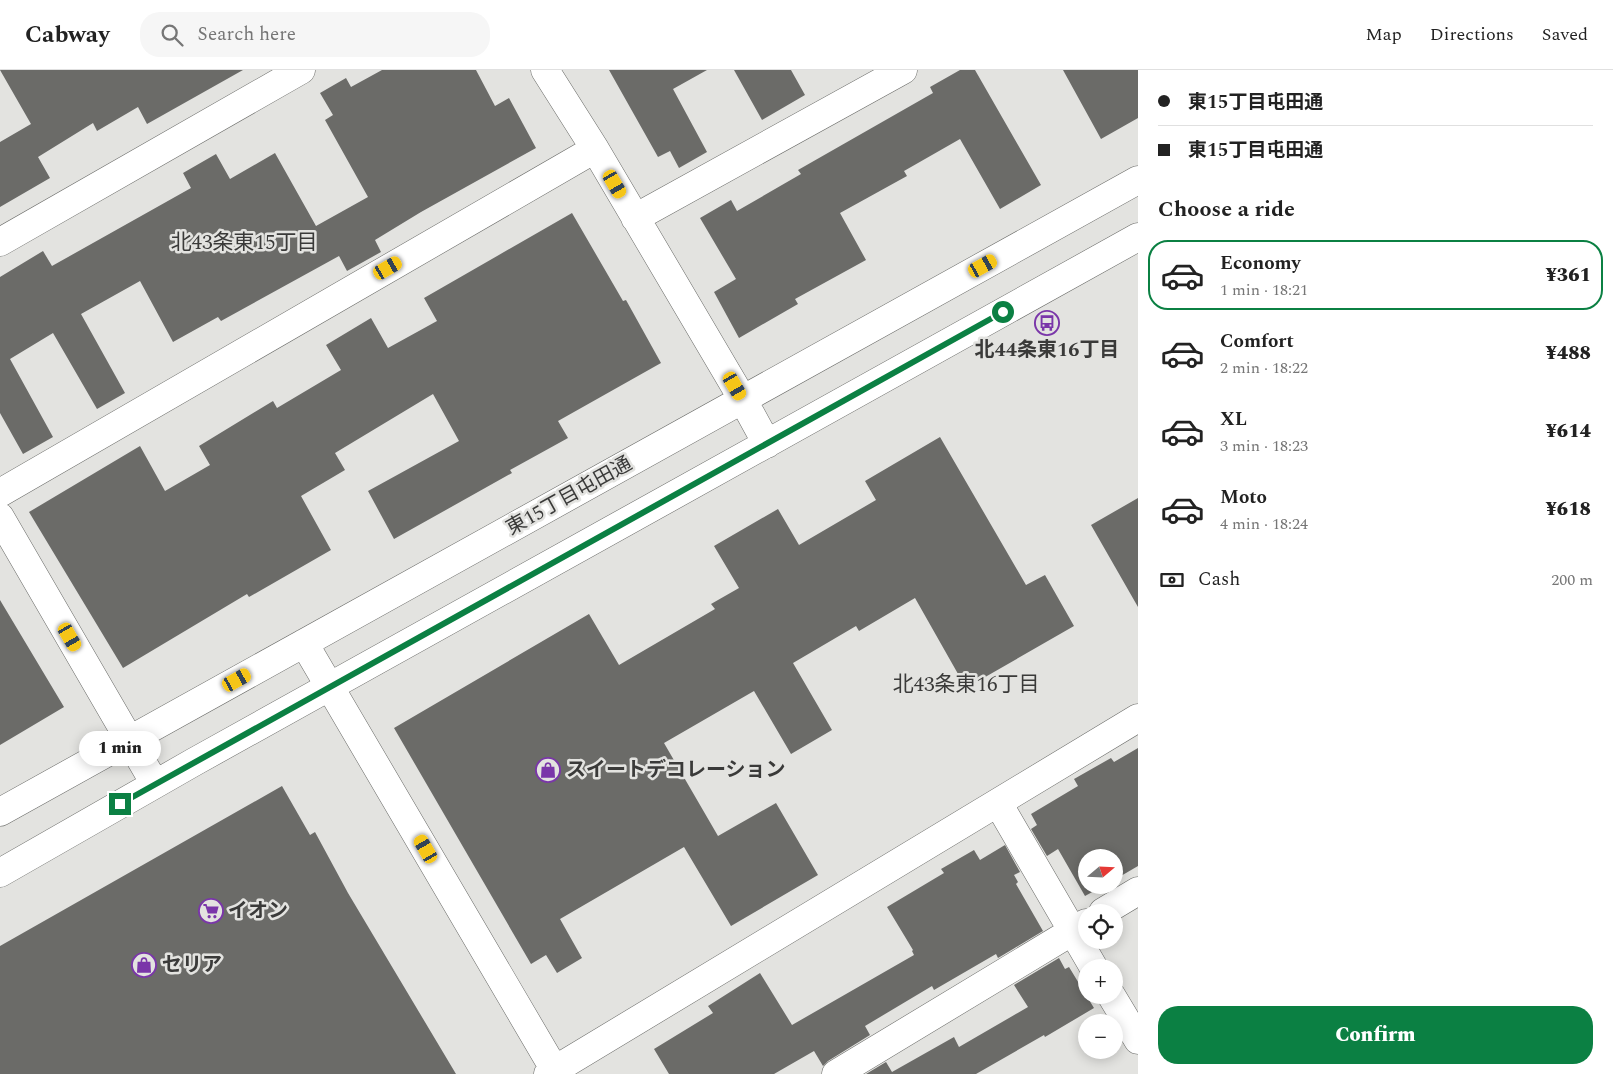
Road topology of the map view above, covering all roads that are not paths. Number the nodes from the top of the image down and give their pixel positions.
1 (302, 70) edge
2 (545, 70) edge
3 (903, 70) edge
4 (595, 149) junction
5 (1138, 180) edge
6 (635, 218) junction
7 (1138, 237) edge
8 (0, 242) edge
9 (743, 400) junction
10 (767, 444) junction
11 (0, 493) edge
12 (0, 517) edge
13 (304, 643) junction
14 (330, 686) junction
15 (1138, 718) edge
16 (129, 740) junction
17 (155, 784) junction
18 (998, 803) junction
19 (0, 812) edge
20 (0, 872) edge
21 (1138, 891) edge
22 (1116, 904) edge
23 (1078, 925) edge
24 (1078, 928) edge
25 (1116, 1004) edge
26 (1138, 1040) edge
27 (553, 1073) edge
28 (836, 1074) edge

1 - 8 street
2 - 4 street
3 - 6 street
4 - 6 street
4 - 11 street
5 - 9 street, 東15丁目屯田通
6 - 9 street
7 - 10 street
9 - 10 street
9 - 13 street, 東15丁目屯田通
10 - 14 street
12 - 16 street
13 - 14 street
13 - 16 street, 東15丁目屯田通
14 - 17 street
14 - 27 street
15 - 18 street
16 - 17 street
16 - 19 street, 東15丁目屯田通
17 - 20 street
18 - 23 street
18 - 27 street
21 - 22 street
24 - 28 street
25 - 26 street

